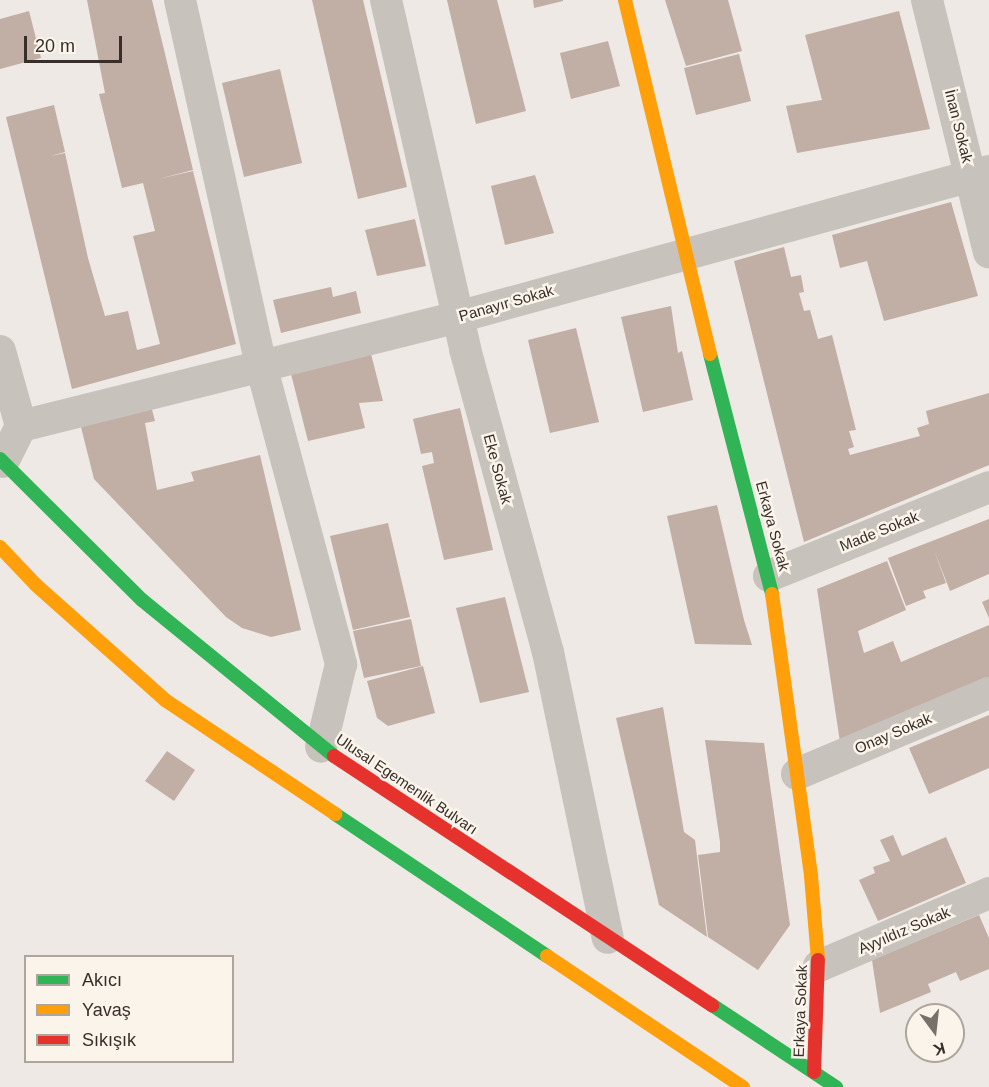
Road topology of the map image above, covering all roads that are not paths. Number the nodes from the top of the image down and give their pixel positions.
1 (180, 0) edge
2 (386, 0) edge
3 (625, 0) edge
4 (927, 0) edge
5 (981, 173) edge
6 (989, 252) edge
7 (684, 254) junction
8 (458, 317) junction
9 (0, 351) edge
10 (261, 365) junction
11 (21, 426) junction
12 (1, 461) edge
13 (989, 487) edge
14 (0, 548) edge
15 (769, 576) junction
16 (989, 693) edge
17 (321, 747) junction
18 (797, 774) junction
19 (989, 893) edge
20 (608, 938) junction
21 (819, 966) junction
22 (814, 1072) junction
23 (729, 1084) edge
24 (836, 1087) edge

1 - 10 street
2 - 8 street, Eke Sokak
3 - 7 main road, Erkaya Sokak
4 - 5 street, İnan Sokak
5 - 6 street, İnan Sokak
5 - 7 street, Panayır Sokak
7 - 8 street, Panayır Sokak
7 - 15 main road, Erkaya Sokak
8 - 10 street, Panayır Sokak
8 - 20 street, Eke Sokak
9 - 11 street
10 - 11 street, Panayır Sokak
10 - 17 street
11 - 12 street
12 - 17 main road, Ulusal Egemenlik Bulvarı
13 - 15 street, Made Sokak
14 - 23 main road
15 - 18 main road, Erkaya Sokak
16 - 18 street, Onay Sokak
17 - 20 main road, Ulusal Egemenlik Bulvarı
18 - 21 main road, Erkaya Sokak
19 - 21 street, Ayyıldız Sokak
20 - 22 main road, Ulusal Egemenlik Bulvarı
21 - 22 main road, Erkaya Sokak
22 - 24 main road, Ulusal Egemenlik Bulvarı

